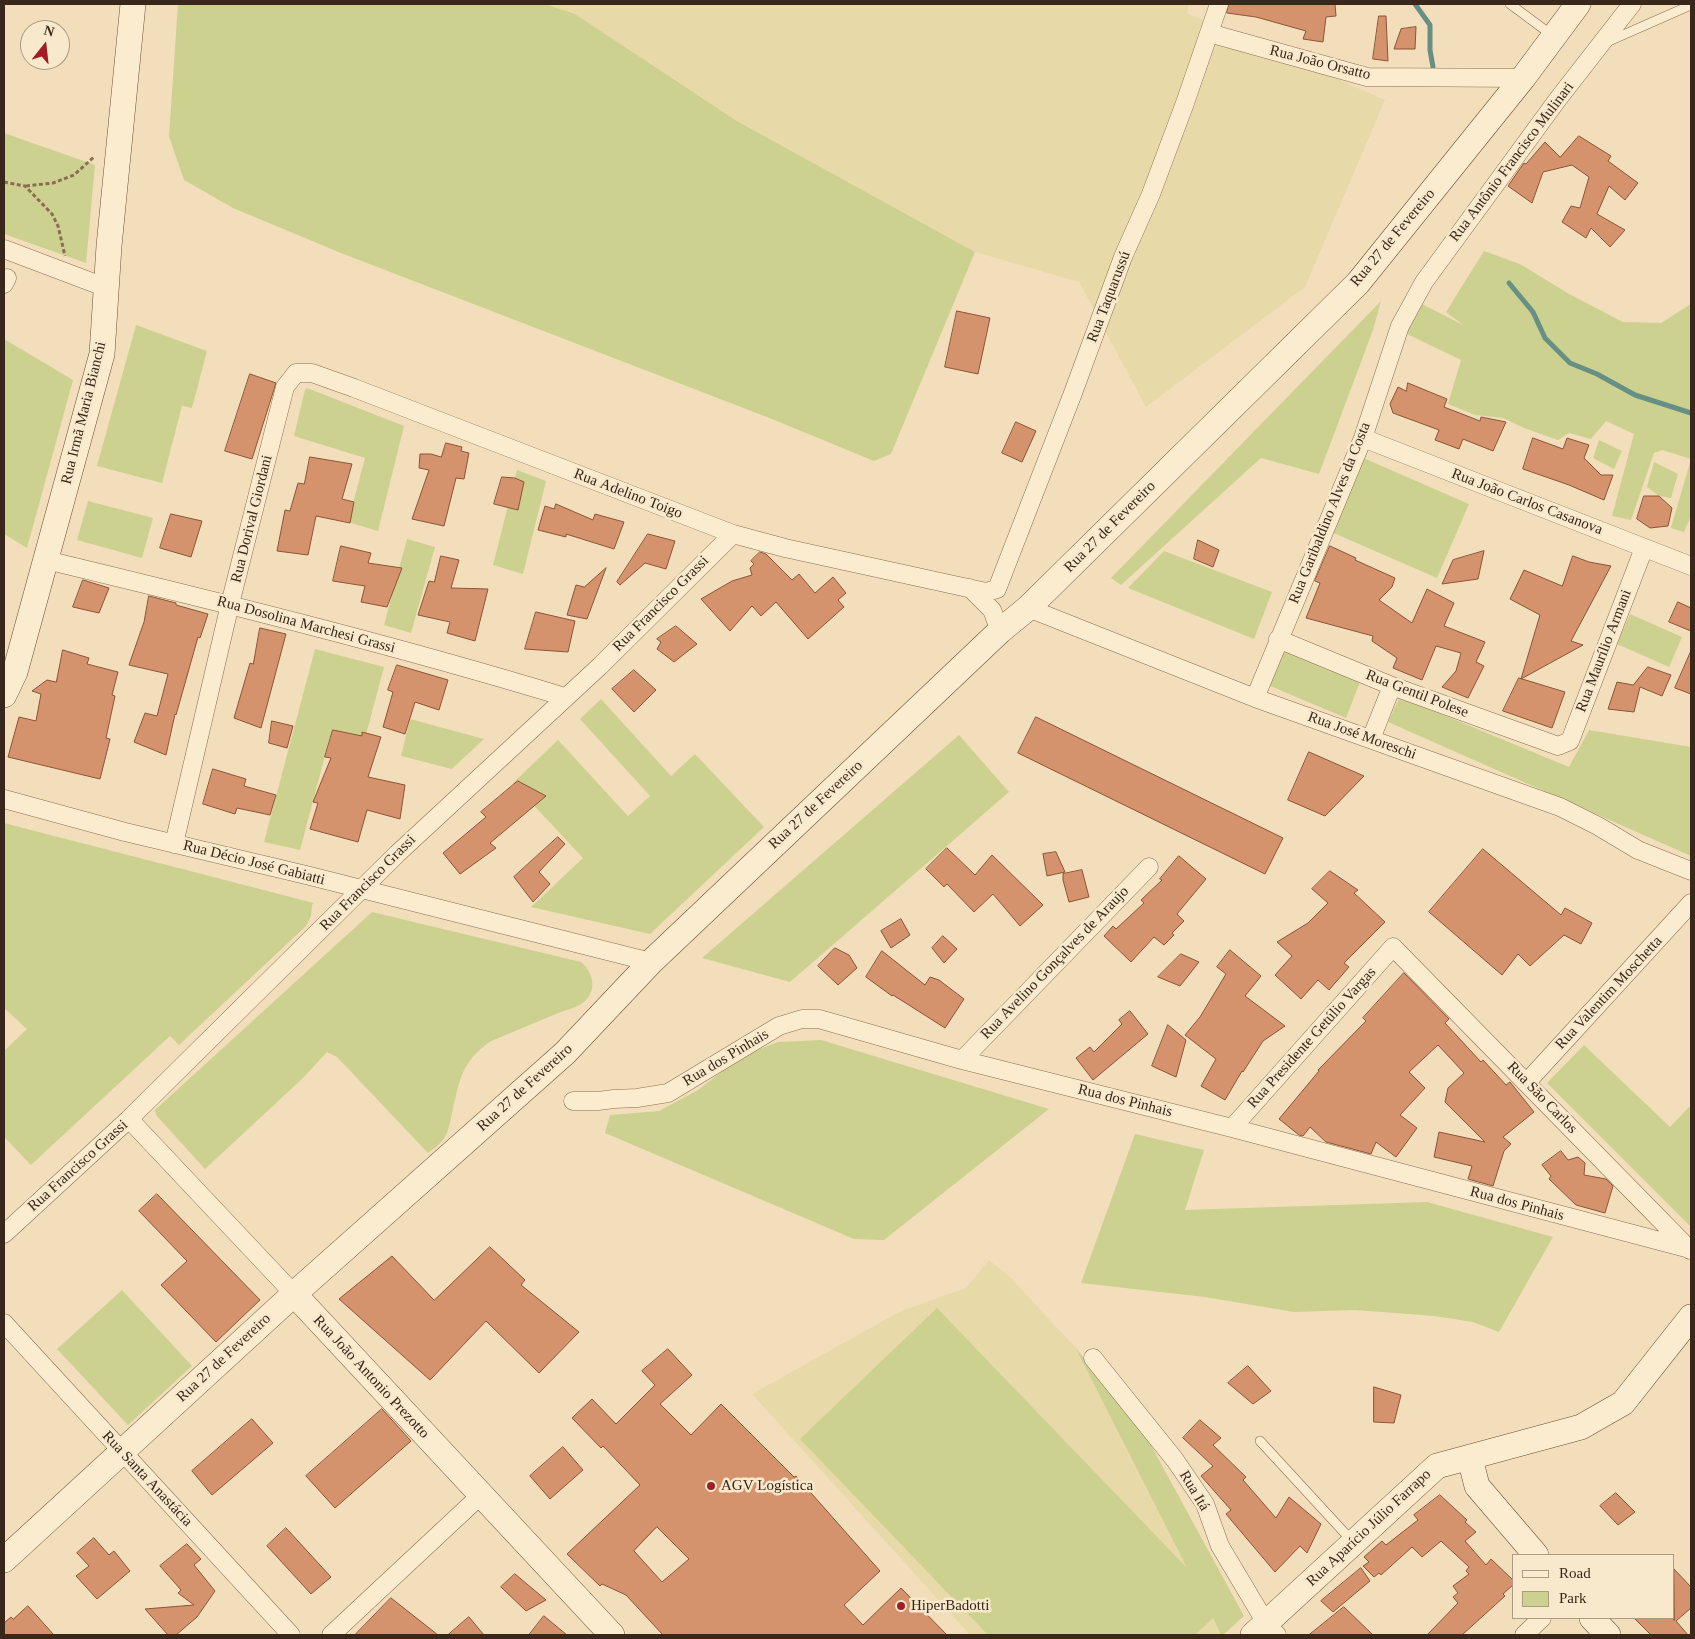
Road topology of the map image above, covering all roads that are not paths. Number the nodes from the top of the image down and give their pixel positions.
1 (133, 4) edge
2 (1219, 4) edge
3 (1510, 4) edge
4 (1563, 4) edge
5 (1578, 4) edge
6 (1632, 4) edge
7 (1691, 5) edge
8 (1550, 32) junction
9 (1210, 33) junction
10 (1602, 44) junction
11 (1523, 78) junction
12 (4, 249) edge
13 (107, 288) junction
14 (1400, 326) joint
15 (296, 373) joint
16 (1362, 438) junction
17 (733, 534) junction
18 (1644, 548) junction
19 (46, 560) junction
20 (1691, 566) edge
21 (969, 588) junction
22 (998, 589) joint
23 (230, 604) junction
24 (1028, 608) junction
25 (1000, 631) junction
26 (1278, 639) junction
27 (1392, 686) junction
28 (4, 694) edge
29 (565, 697) junction
30 (1255, 698) junction
31 (1371, 739) junction
32 (1558, 746) joint
33 (4, 799) edge
34 (174, 844) junction
35 (1149, 866) dead end
36 (1691, 871) edge
37 (362, 889) junction
38 (1691, 903) edge
39 (1393, 947) joint
40 (651, 962) junction
41 (962, 1060) junction
42 (1527, 1082) junction
43 (573, 1101) dead end
44 (129, 1119) junction
45 (1232, 1128) junction
46 (4, 1234) edge
47 (1691, 1250) edge
48 (294, 1294) junction
49 (1691, 1317) edge
50 (4, 1323) edge
51 (1093, 1358) dead end
52 (1260, 1441) dead end
53 (122, 1453) junction
54 (1470, 1458) junction
55 (481, 1495) junction
56 (1353, 1542) junction
57 (1535, 1554) edge
58 (4, 1560) edge
59 (1541, 1619) edge
60 (1593, 1619) edge
61 (1265, 1631) edge
62 (291, 1635) edge
63 (331, 1635) edge
64 (612, 1635) edge
65 (1524, 1635) edge
66 (1608, 1635) edge

1 - 13 main road, Rua Irmã Maria Bianchi
2 - 9 street, Rua Taquarussú
3 - 8 lane
4 - 8 street
5 - 8 main road, Rua 27 de Fevereiro
6 - 10 street, Rua Antônio Francisco Mulinari
7 - 10 lane
8 - 11 main road, Rua 27 de Fevereiro
9 - 11 street, Rua João Orsatto
9 - 22 street, Rua Taquarussú
10 - 14 street, Rua Antônio Francisco Mulinari
11 - 24 main road, Rua 27 de Fevereiro
12 - 13 street
13 - 19 main road, Rua Irmã Maria Bianchi
14 - 16 street, Rua Garibaldino Alves da Costa
15 - 17 street, Rua Adelino Toigo
15 - 23 street, Rua Dorival Giordani
16 - 18 street, Rua João Carlos Casanova
16 - 26 street, Rua Garibaldino Alves da Costa
17 - 21 street, Rua Adelino Toigo
17 - 29 street, Rua Francisco Grassi
18 - 20 street, Rua João Carlos Casanova
18 - 32 street, Rua Maurílio Armani
19 - 23 street, Rua Dosolina Marchesi Grassi
19 - 28 main road, Rua Irmã Maria Bianchi
21 - 22 street, Rua Adelino Toigo
21 - 25 street
23 - 29 street, Rua Dosolina Marchesi Grassi
23 - 34 street, Rua Dorival Giordani
24 - 25 main road, Rua 27 de Fevereiro
24 - 30 street, Rua José Moreschi
25 - 40 main road, Rua 27 de Fevereiro
26 - 27 street, Rua Gentil Polese
26 - 30 street, Rua Garibaldino Alves da Costa
27 - 31 street
27 - 32 street, Rua Gentil Polese
29 - 37 street, Rua Francisco Grassi
30 - 31 street, Rua José Moreschi
31 - 36 street, Rua José Moreschi
33 - 34 street, Rua Décio José Gabiatti
34 - 37 street, Rua Décio José Gabiatti
35 - 41 street, Rua Avelino Gonçalves de Araujo
37 - 40 street, Rua Décio José Gabiatti
37 - 44 street, Rua Francisco Grassi
38 - 42 street, Rua Valentim Moschetta
39 - 42 street, Rua São Carlos
39 - 45 street, Rua Presidente Getúlio Vargas
40 - 48 main road, Rua 27 de Fevereiro
41 - 43 street, Rua dos Pinhais
41 - 45 street, Rua dos Pinhais
42 - 47 street, Rua São Carlos
44 - 46 street, Rua Francisco Grassi
44 - 48 street, Rua João Antonio Prezotto
45 - 47 street, Rua dos Pinhais
48 - 53 main road, Rua 27 de Fevereiro
48 - 55 main road, Rua João Antonio Prezotto
49 - 54 main road, Rua Aparício Júlio Farrapo
50 - 53 street, Rua Santa Anastácia
51 - 61 street, Rua Itá
52 - 56 lane
53 - 58 main road, Rua 27 de Fevereiro
53 - 62 street, Rua Santa Anastácia
54 - 56 main road, Rua Aparício Júlio Farrapo
54 - 57 main road
55 - 63 street
55 - 64 main road, Rua João Antonio Prezotto
56 - 61 main road, Rua Aparício Júlio Farrapo
59 - 65 street
60 - 66 main road

